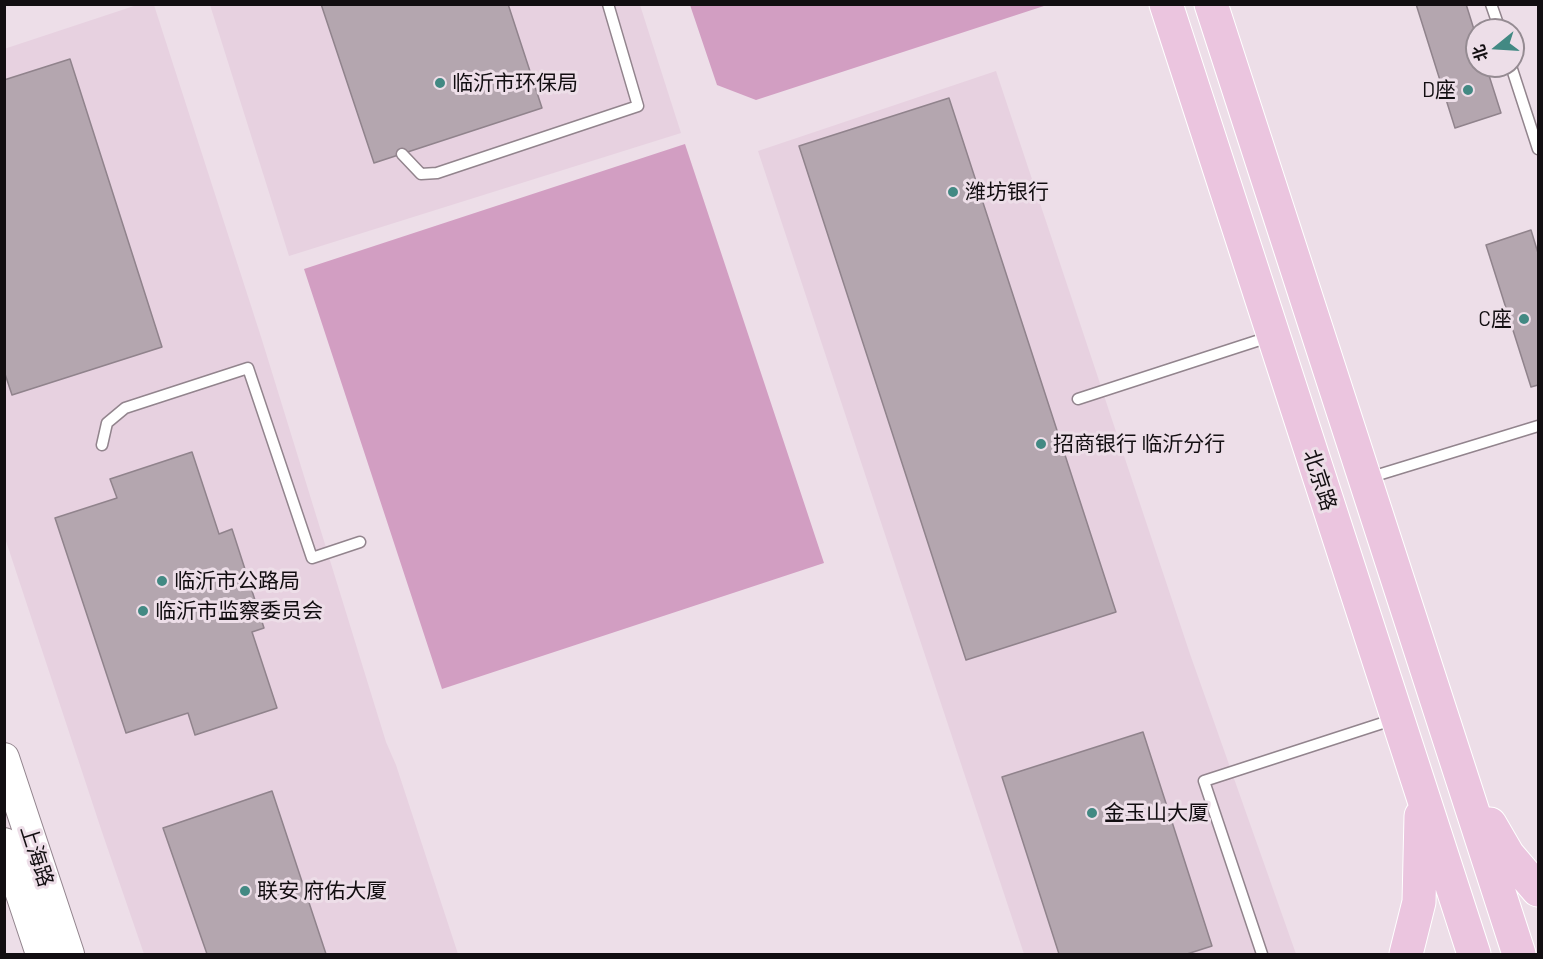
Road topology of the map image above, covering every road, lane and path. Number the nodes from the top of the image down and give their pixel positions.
1 (608, 4) edge
2 (1166, 4) edge
3 (1211, 4) edge
4 (1515, 78) edge
5 (1539, 149) edge
6 (402, 154) dead end
7 (1273, 336) junction
8 (1078, 399) dead end
9 (1539, 426) edge
10 (102, 445) dead end
11 (1365, 479) junction
12 (360, 542) dead end
13 (1397, 718) junction
14 (4, 758) edge
15 (1460, 772) junction
16 (1421, 791) junction
17 (4, 843) edge
18 (1539, 890) edge
19 (41, 954) edge
20 (69, 954) edge
21 (1262, 954) edge
22 (1406, 954) edge
23 (1474, 954) edge
24 (1519, 954) edge

1 - 6 lane
2 - 7 main road, 北京路
3 - 11 main road, 北京路
4 - 5 lane
7 - 8 lane
7 - 13 main road, 北京路
9 - 11 lane
10 - 12 lane
11 - 15 main road, 北京路
13 - 16 main road, 北京路
13 - 21 lane
14 - 20 street, 上海路
15 - 18 main road
15 - 24 main road, 北京路
16 - 22 main road
16 - 23 main road, 北京路
17 - 19 street, 上海路

